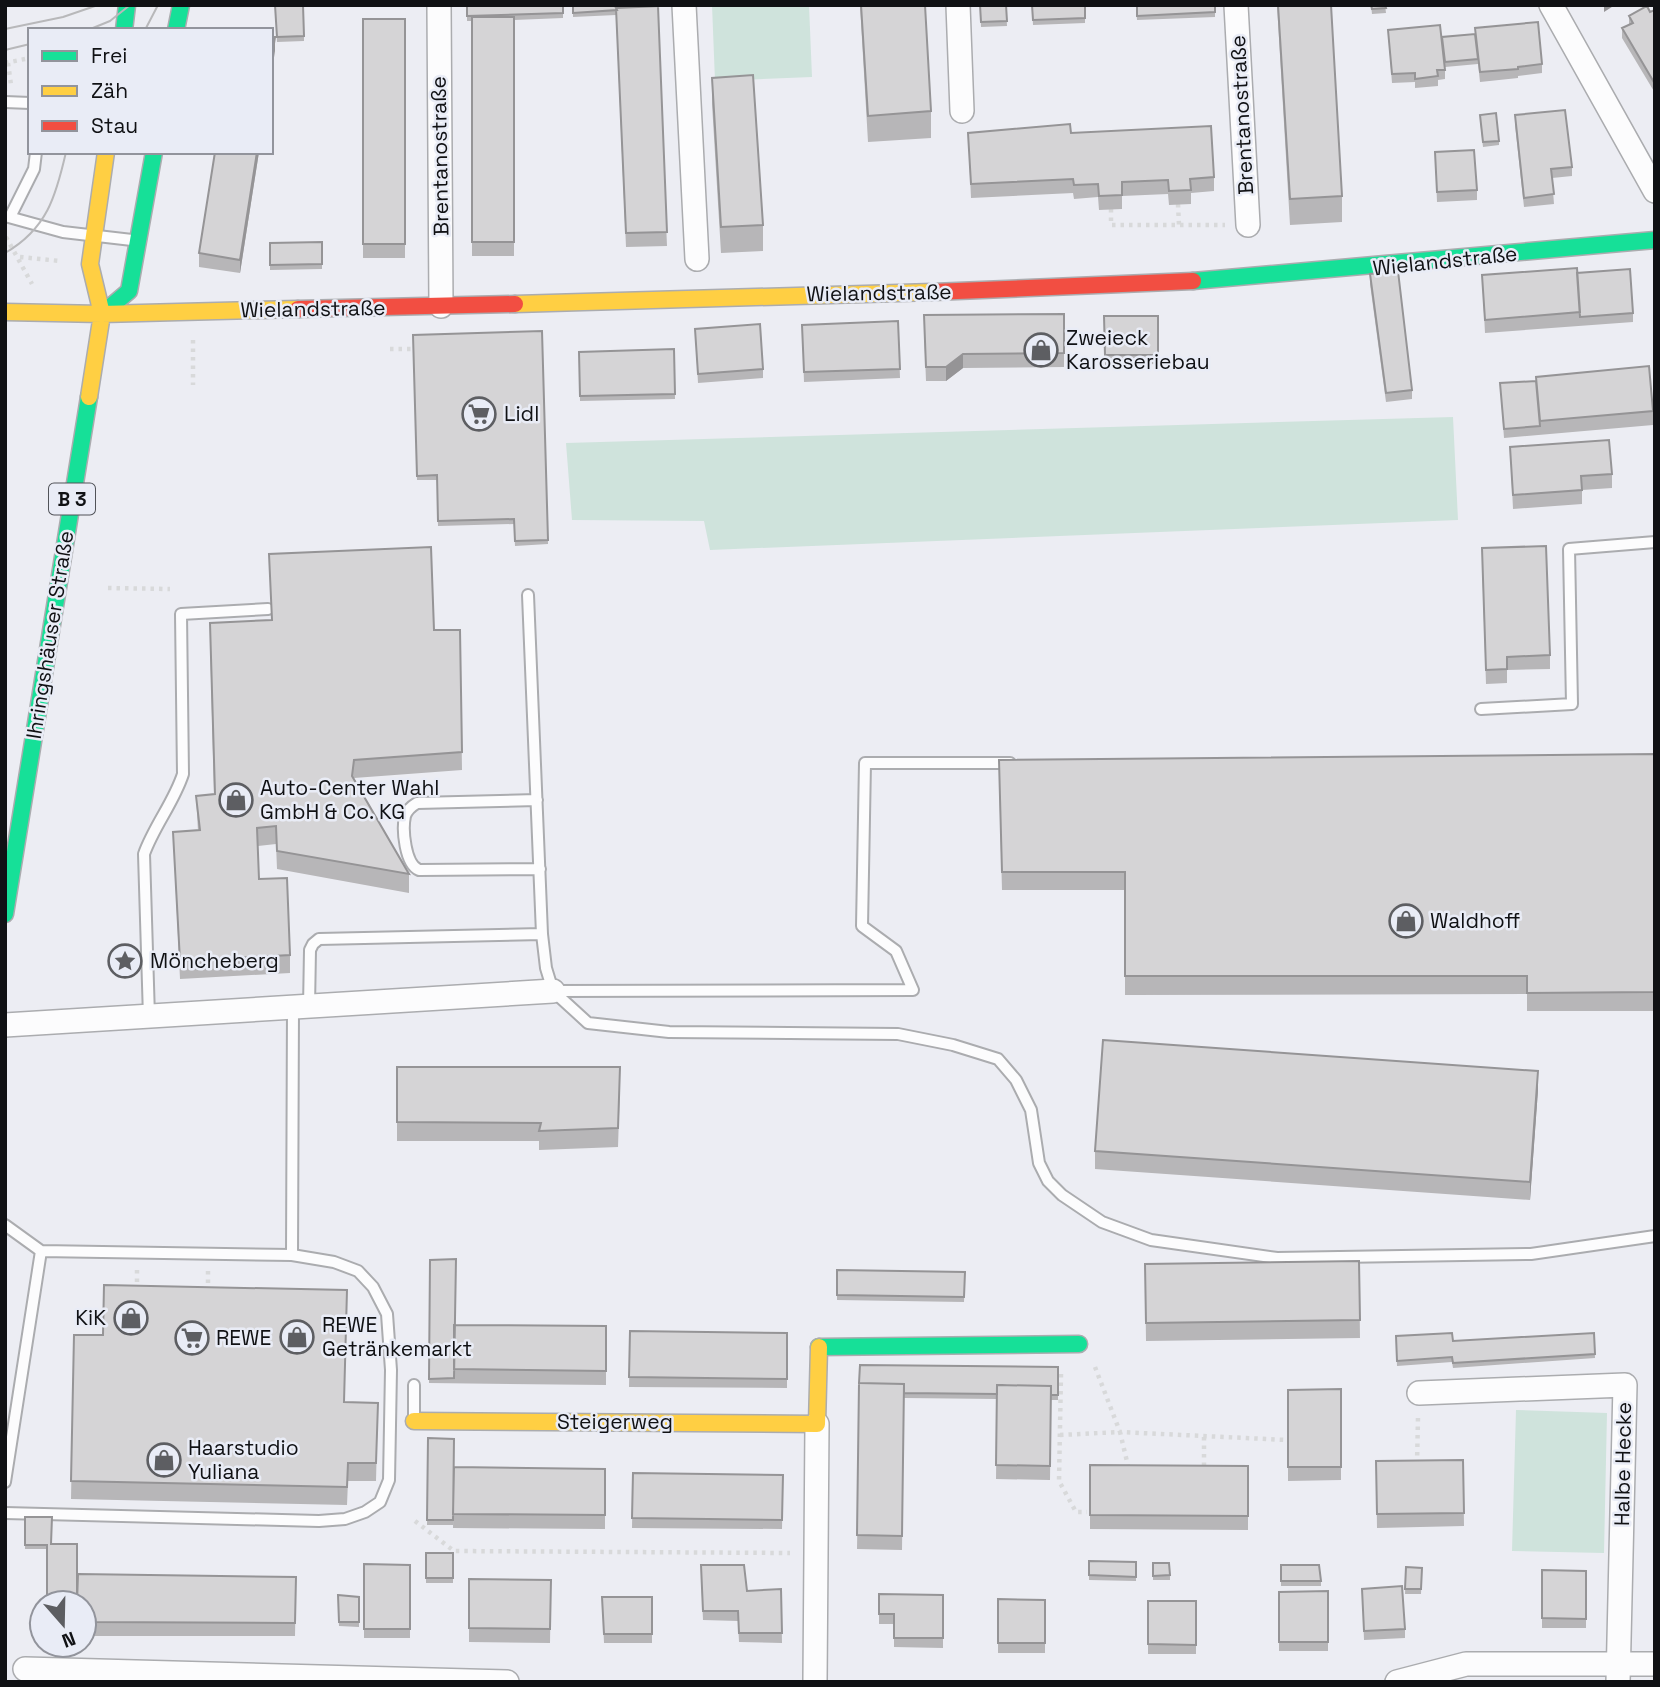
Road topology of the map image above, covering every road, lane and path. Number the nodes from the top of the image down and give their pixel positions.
1 (127, 5) edge
2 (181, 5) edge
3 (439, 5) edge
4 (684, 5) edge
5 (958, 5) edge
6 (1236, 5) edge
7 (1551, 5) edge
8 (124, 28) edge
9 (176, 28) edge
10 (28, 58) edge
11 (5, 63) edge
12 (5, 102) edge
13 (28, 103) edge
14 (962, 111) dead end
15 (36, 154) edge
16 (106, 154) edge
17 (152, 155) edge
18 (1655, 191) edge
19 (1178, 204) edge
20 (1111, 209) edge
21 (8, 217) edge
22 (1179, 225) junction
23 (1248, 225) joint
24 (5, 237) edge
25 (94, 237) junction
26 (1655, 240) edge
27 (139, 241) junction
28 (19, 257) junction
29 (697, 260) dead end
30 (90, 264) junction
31 (441, 306) junction
32 (5, 312) edge
33 (193, 312) junction
34 (46, 313) junction
35 (102, 314) junction
36 (390, 349) dead end
37 (413, 349) edge
38 (193, 385) dead end
39 (1655, 542) edge
40 (108, 588) dead end
41 (170, 589) dead end
42 (528, 595) dead end
43 (268, 609) edge
44 (1481, 709) dead end
45 (1017, 763) edge
46 (537, 800) junction
47 (540, 869) junction
48 (5, 914) edge
49 (542, 934) junction
50 (553, 991) junction
51 (301, 1008) junction
52 (149, 1017) junction
53 (5, 1025) edge
54 (5, 1225) edge
55 (1655, 1236) edge
56 (41, 1251) junction
57 (137, 1252) junction
58 (208, 1253) junction
59 (292, 1255) junction
60 (137, 1291) edge
61 (208, 1292) edge
62 (1059, 1344) junction
63 (1079, 1344) joint
64 (414, 1385) dead end
65 (1419, 1393) joint
66 (414, 1421) joint
67 (817, 1424) junction
68 (1120, 1432) junction
69 (1060, 1435) junction
70 (1204, 1437) junction
71 (1287, 1440) edge
72 (1417, 1469) edge
73 (1129, 1471) edge
74 (1204, 1472) edge
75 (5, 1482) edge
76 (1087, 1512) edge
77 (5, 1513) edge
78 (415, 1521) dead end
79 (816, 1553) junction
80 (1655, 1664) edge
81 (1618, 1673) edge
82 (26, 1675) edge
83 (507, 1682) edge
84 (815, 1682) edge
85 (1397, 1682) edge

1 - 8 street
2 - 9 street
3 - 31 street, Brentanostraße
4 - 29 street
5 - 14 street
6 - 23 street, Brentanostraße
7 - 18 street
10 - 11 path
12 - 13 lane
15 - 21 lane
16 - 25 street, Ihringshäuser Straße / B 3
17 - 27 street
19 - 22 path
20 - 22 path
21 - 25 lane
22 - 23 path
24 - 28 path
25 - 27 lane
25 - 30 street, Ihringshäuser Straße / B 3
26 - 31 street, Wielandstraße
27 - 35 street
28 - 30 path
28 - 34 path
30 - 35 street, Ihringshäuser Straße / B 3
31 - 33 street, Wielandstraße
32 - 34 street, Wielandstraße
33 - 35 street, Wielandstraße
33 - 38 path
34 - 35 street, Wielandstraße
35 - 48 street, Ihringshäuser Straße / B 3
36 - 37 path
39 - 44 lane
40 - 41 path
42 - 46 lane
43 - 52 lane
45 - 50 lane
46 - 47 lane
46 - 47 lane
47 - 49 lane
49 - 50 lane
49 - 51 lane
50 - 51 street
50 - 55 lane
51 - 52 street
51 - 59 lane
52 - 53 street
54 - 56 lane
56 - 57 lane
56 - 75 lane
57 - 58 lane
57 - 60 path
58 - 59 lane
58 - 61 path
59 - 77 lane
62 - 63 street
62 - 67 street
62 - 69 path
63 - 68 path
64 - 66 lane
65 - 72 path
65 - 81 street, Halbe Hecke
66 - 67 street, Steigerweg
67 - 79 street
68 - 69 path
68 - 70 path
68 - 73 path
69 - 76 path
70 - 71 path
70 - 74 path
78 - 79 path
79 - 84 street
80 - 81 street
81 - 85 street
82 - 83 street

